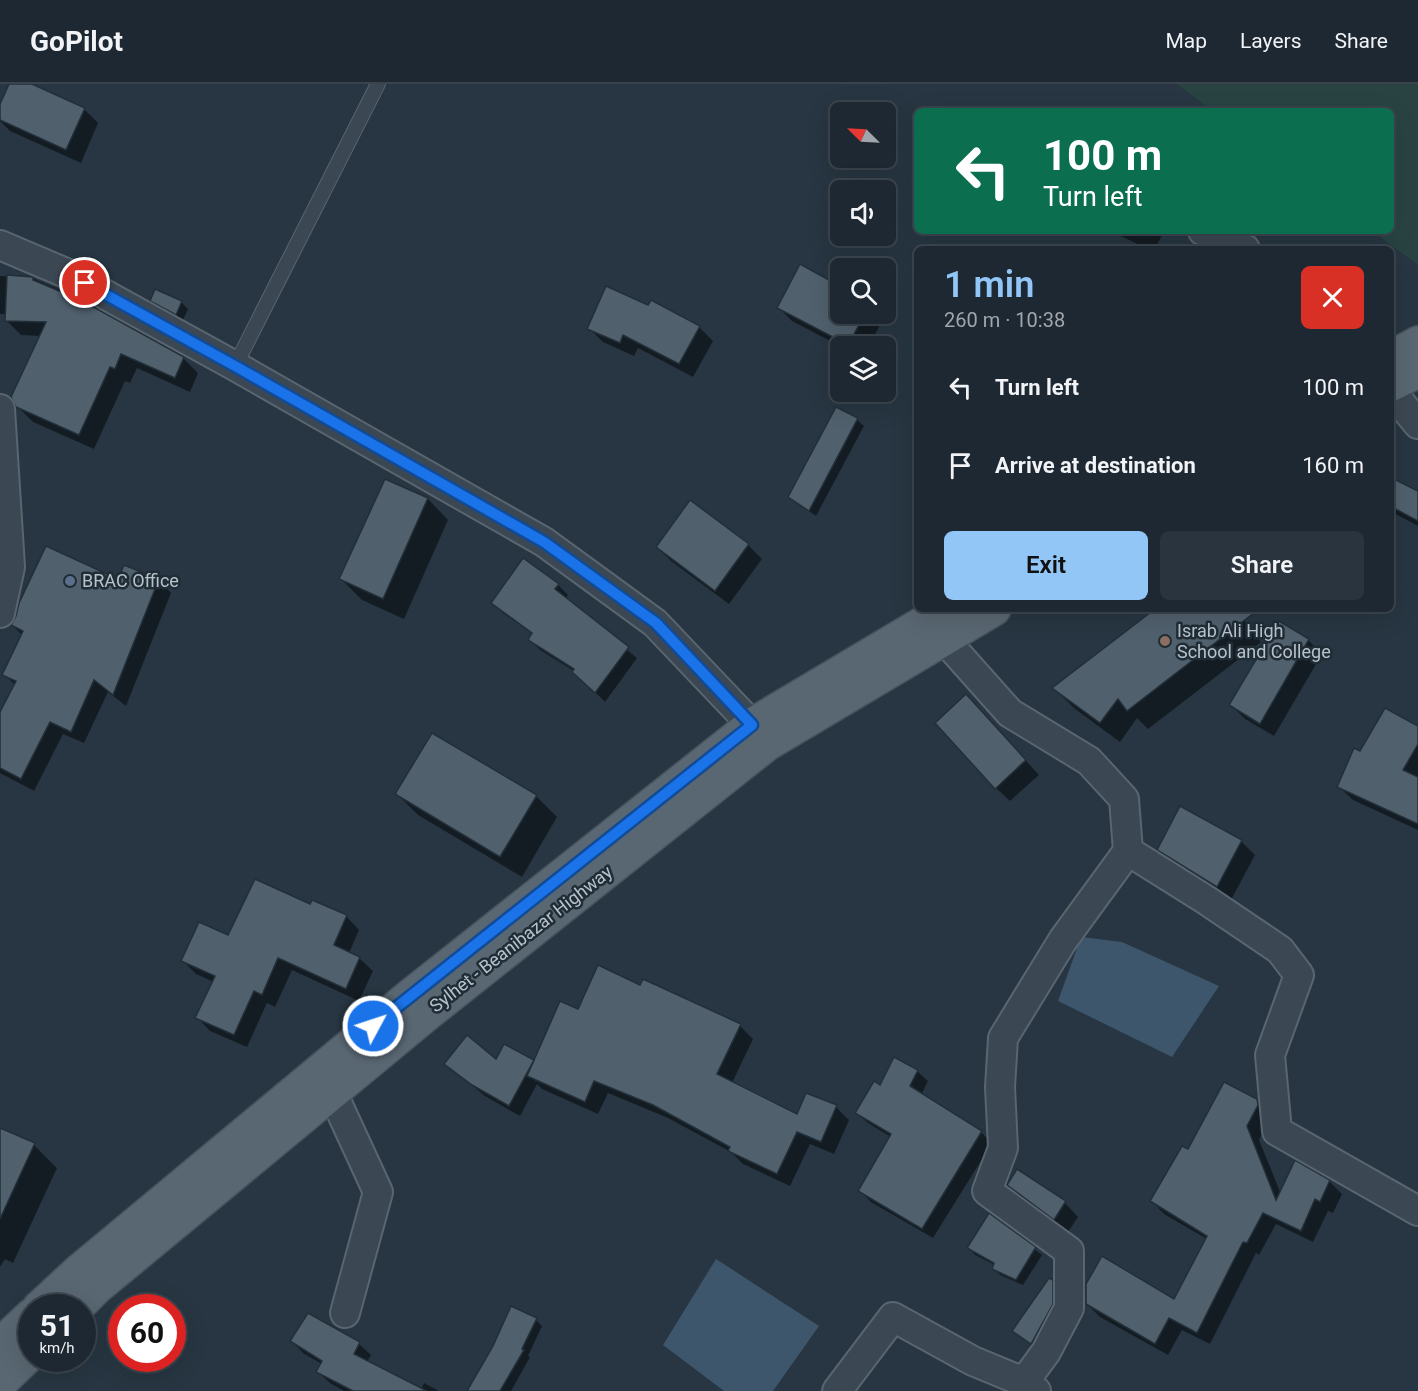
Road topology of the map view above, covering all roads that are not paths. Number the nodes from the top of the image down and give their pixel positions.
1 (378, 84) edge
2 (1210, 234) edge
3 (0, 245) edge
4 (1238, 246) edge
5 (1418, 344) edge
6 (1394, 356) edge
7 (235, 366) junction
8 (1418, 371) edge
9 (1394, 383) edge
10 (1394, 395) edge
11 (0, 409) edge
12 (1418, 424) edge
13 (984, 612) edge
14 (0, 613) edge
15 (946, 624) edge
16 (752, 725) junction
17 (1128, 851) junction
18 (332, 1092) junction
19 (1418, 1211) edge
20 (54, 1294) edge
21 (90, 1294) edge
22 (345, 1313) dead end
23 (18, 1328) edge
24 (0, 1345) edge
25 (18, 1366) edge
26 (0, 1383) edge
27 (1030, 1387) edge
28 (837, 1391) edge

1 - 7 lane
2 - 4 street
3 - 7 street
5 - 6 main road
7 - 16 street
8 - 9 main road
10 - 12 street
11 - 14 street
13 - 15 main road, Sylhet - Beanibazar Highway
15 - 16 main road, Sylhet - Beanibazar Highway
15 - 17 street
15 - 18 main road, Sylhet - Beanibazar Highway
16 - 20 main road, Sylhet - Beanibazar Highway
17 - 19 street
17 - 27 street
18 - 21 main road, Sylhet - Beanibazar Highway
18 - 22 street
23 - 24 main road
25 - 26 main road
27 - 28 street

